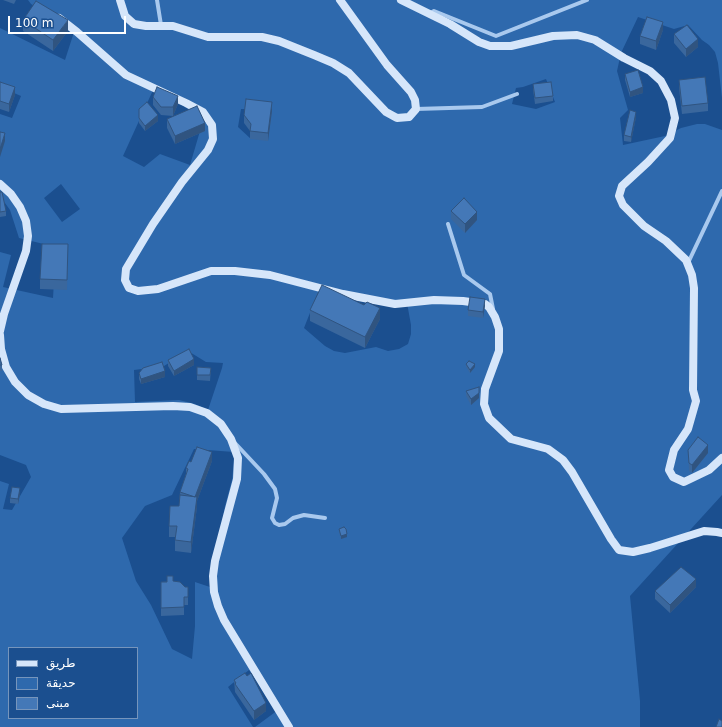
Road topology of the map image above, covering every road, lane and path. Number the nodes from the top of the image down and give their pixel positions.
1 (120, 0) edge
2 (157, 0) edge
3 (340, 0) edge
4 (401, 0) edge
5 (587, 0) edge
6 (53, 14) edge
7 (429, 14) junction
8 (161, 25) junction
9 (517, 94) dead end
10 (416, 109) junction
11 (0, 184) edge
12 (722, 191) edge
13 (448, 224) dead end
14 (688, 263) junction
15 (495, 317) junction
16 (0, 331) edge
17 (0, 335) edge
18 (232, 439) junction
19 (722, 458) edge
20 (325, 518) dead end
21 (722, 533) edge
22 (289, 727) edge

1 - 8 street
2 - 8 street
3 - 10 street
4 - 7 street
5 - 7 street
6 - 15 street
7 - 14 street
8 - 10 street
9 - 10 street
11 - 16 street
12 - 14 street
13 - 15 street
14 - 19 street
15 - 21 street
17 - 18 street
18 - 20 street
18 - 22 street

